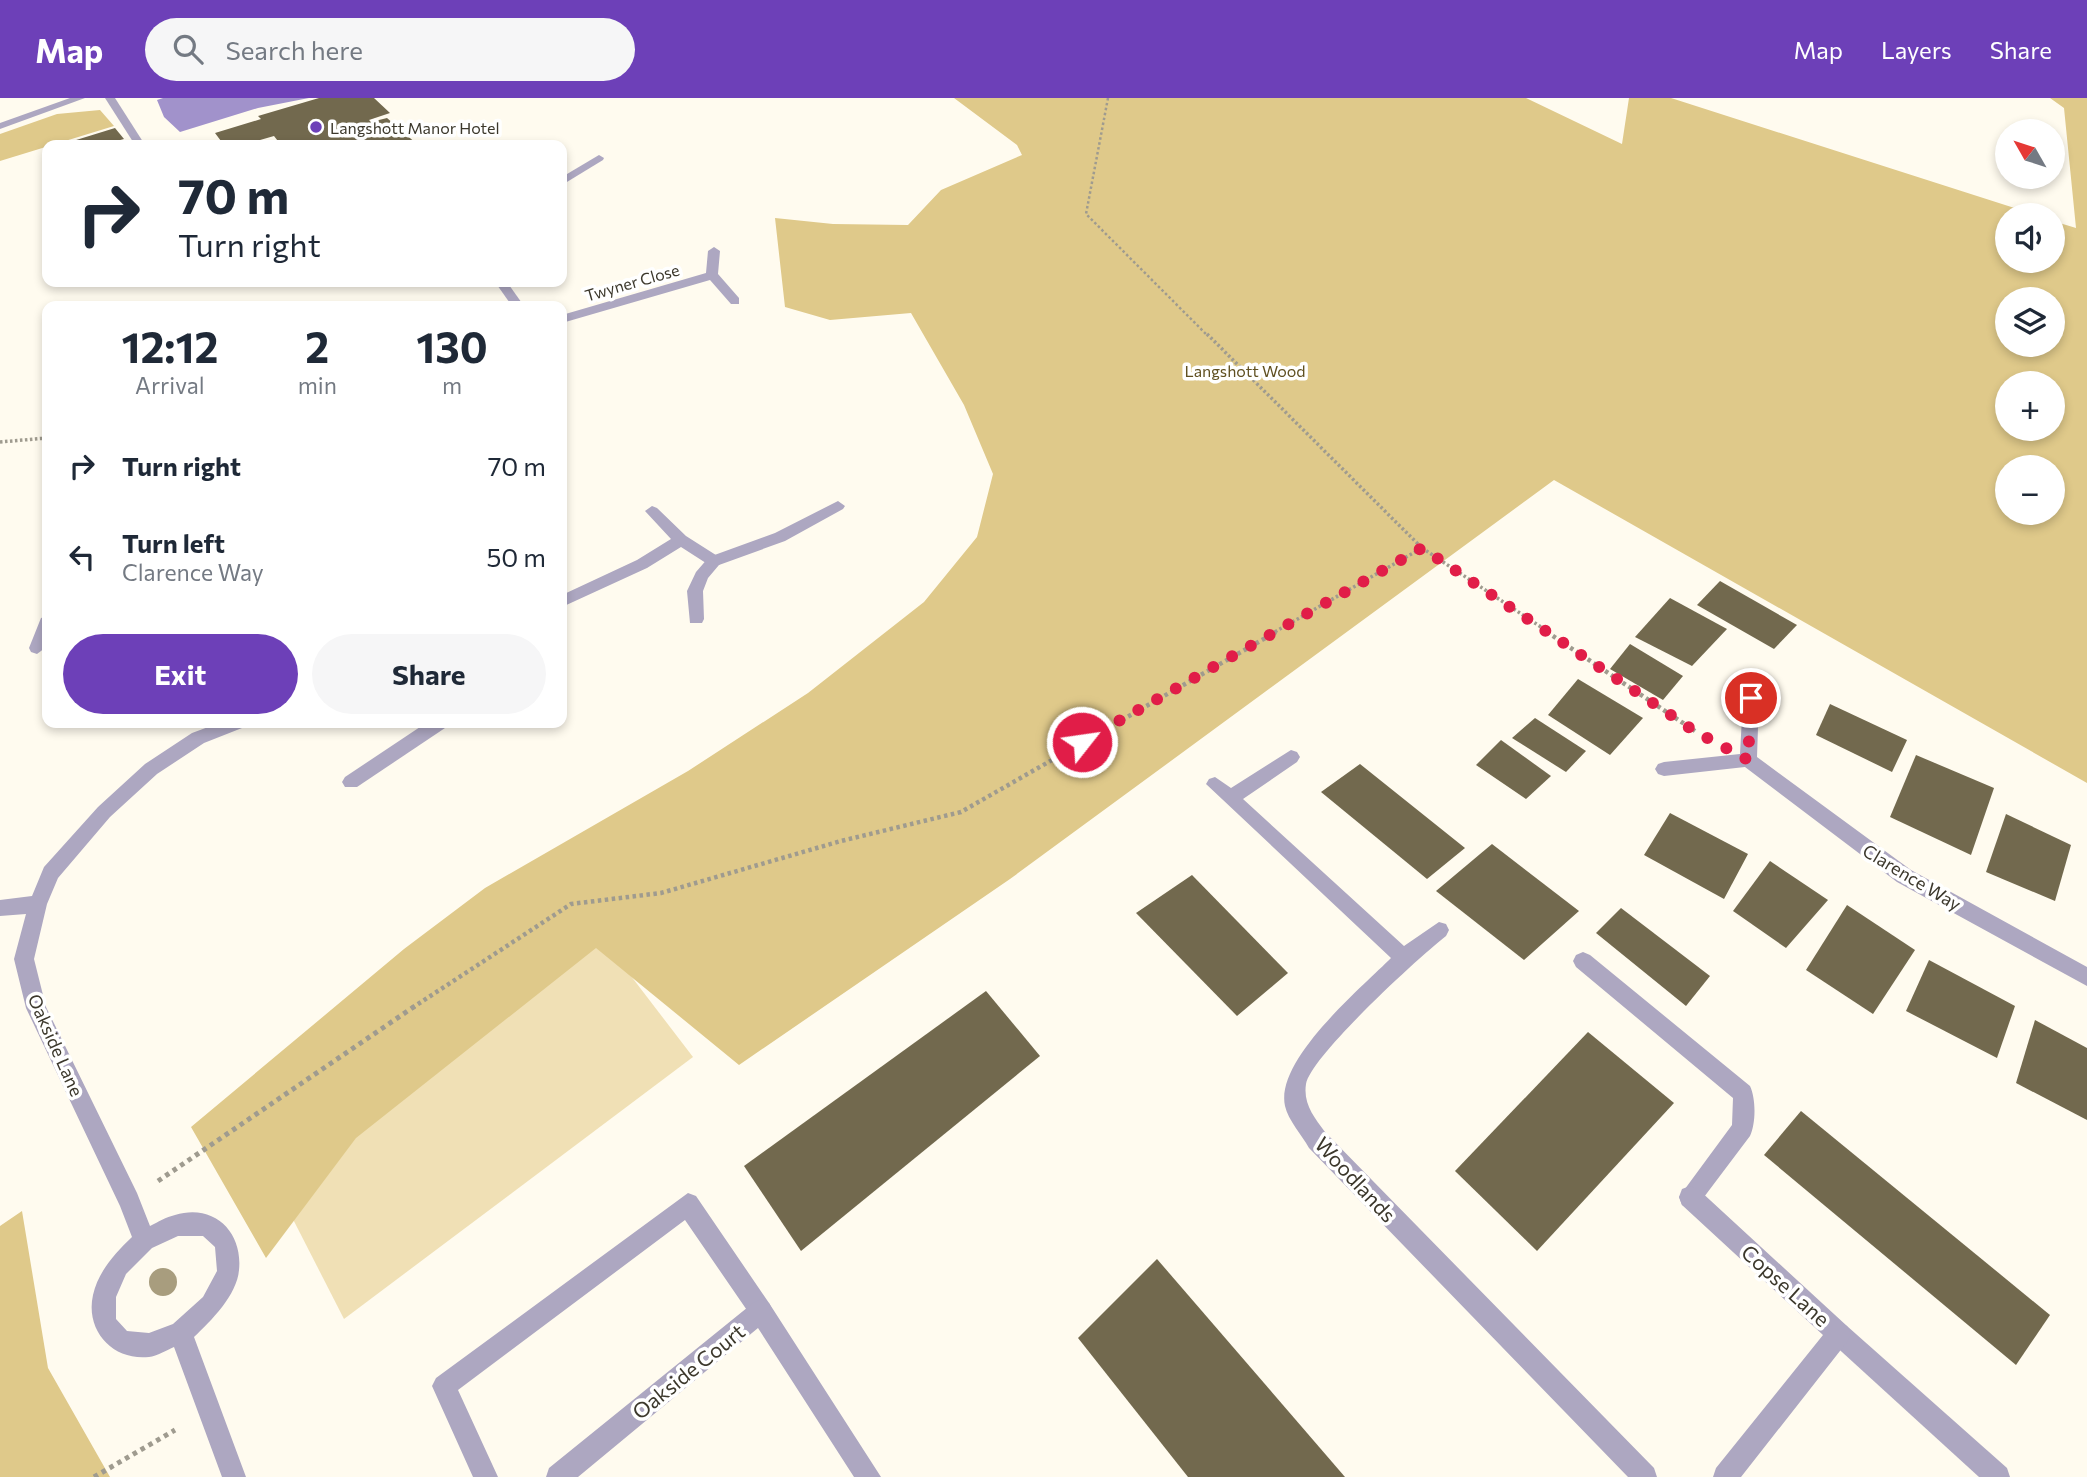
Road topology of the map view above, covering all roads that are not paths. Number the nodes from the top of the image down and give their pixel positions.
1 (80, 98) edge
2 (110, 98) edge
3 (0, 126) edge
4 (137, 140) edge
5 (599, 158) dead end
6 (567, 178) edge
7 (714, 251) dead end
8 (712, 275) junction
9 (735, 301) dead end
10 (567, 318) edge
11 (838, 506) dead end
12 (652, 511) dead end
13 (681, 540) junction
14 (714, 561) junction
15 (567, 599) edge
16 (696, 619) dead end
17 (42, 635) edge
18 (37, 648) dead end
19 (1751, 698) dead end
20 (223, 728) edge
21 (432, 728) edge
22 (1291, 757) dead end
23 (1748, 760) junction
24 (1664, 769) dead end
25 (351, 782) dead end
26 (38, 904) junction
27 (0, 908) edge
28 (1439, 930) dead end
29 (1404, 958) junction
30 (1583, 961) dead end
31 (2087, 976) edge
32 (144, 1240) junction
33 (761, 1311) junction
34 (181, 1333) junction
35 (1839, 1334) junction
36 (234, 1477) edge
37 (486, 1477) edge
38 (558, 1477) edge
39 (869, 1477) edge
40 (1645, 1477) edge
41 (1725, 1477) edge
42 (1998, 1477) edge

1 - 3 street
2 - 4 street
5 - 6 street
7 - 8 street
8 - 9 street
8 - 10 street, Twyner Close
11 - 14 street
12 - 13 street
13 - 14 street
13 - 15 street
14 - 16 street
17 - 18 street
19 - 23 street
20 - 26 street, Oakside Lane
21 - 25 street
22 - 29 street
23 - 24 street
23 - 31 street, Clarence Way
26 - 27 street
26 - 32 street, Oakside Lane
28 - 29 street, Woodlands
29 - 40 street, Woodlands
30 - 35 street, Copse Lane
32 - 34 street
32 - 34 street
33 - 37 street
33 - 38 street, Oakside Court
33 - 39 street, Oakside Court
34 - 36 street
35 - 41 street, Copse Lane
35 - 42 street

